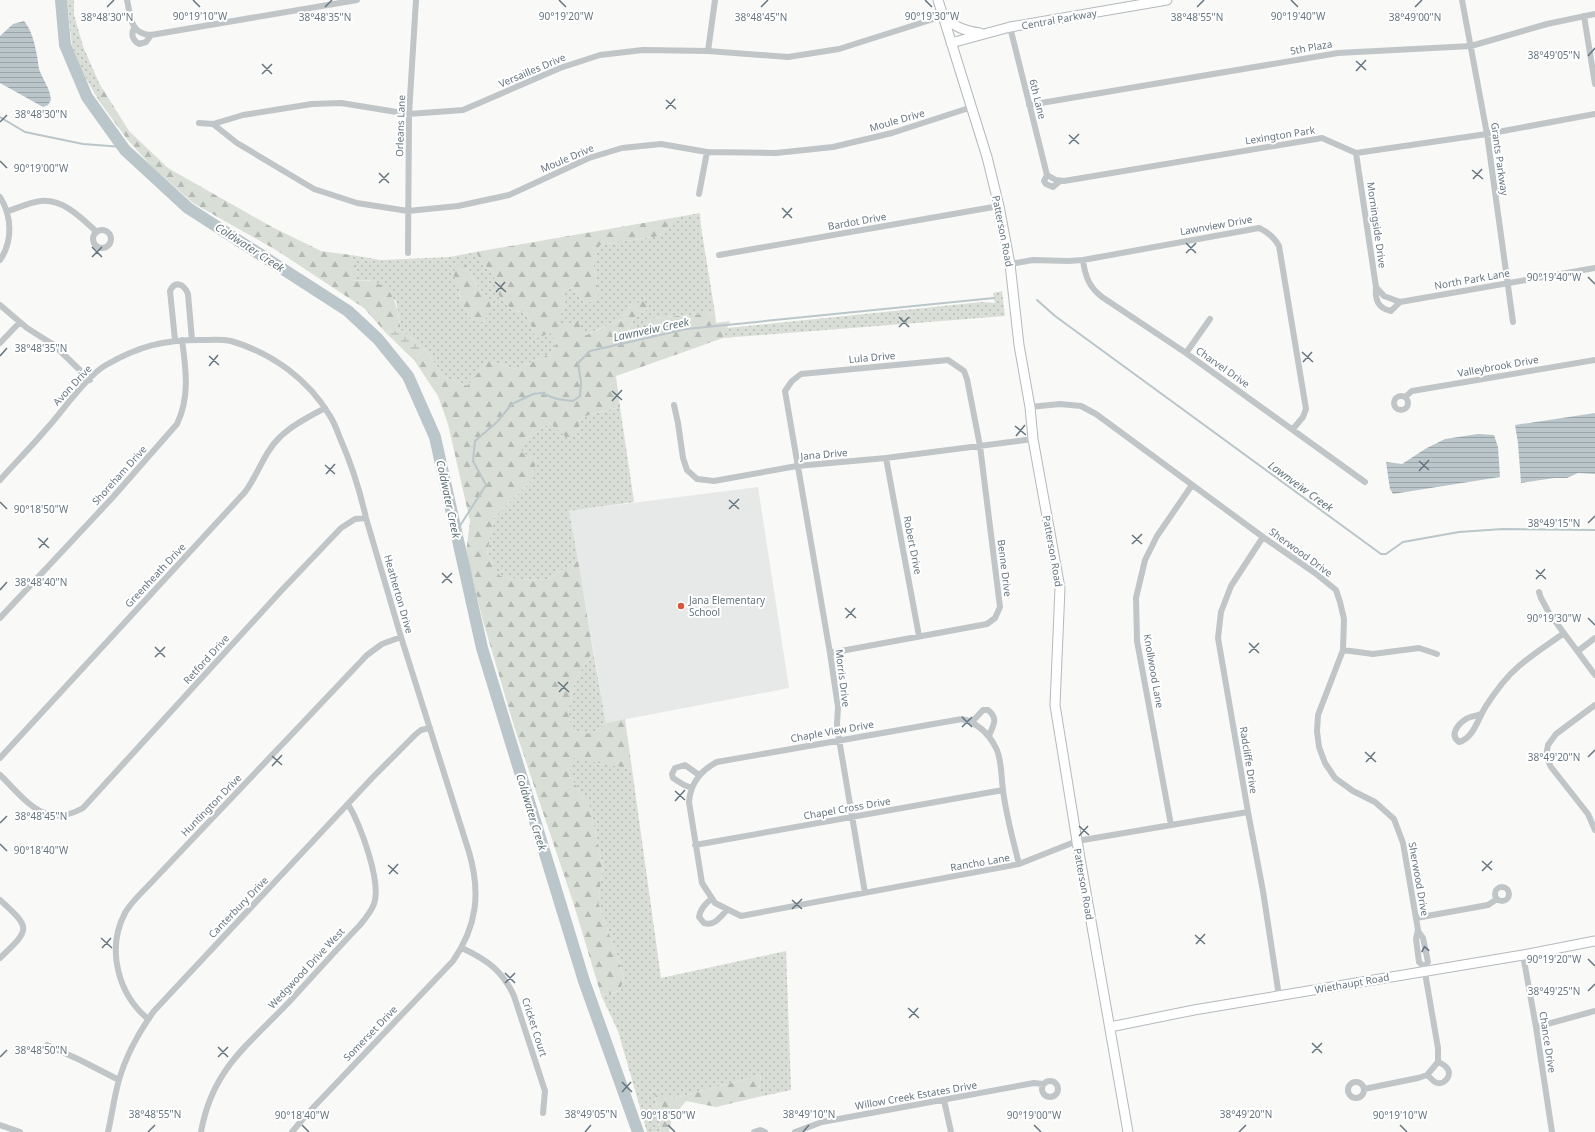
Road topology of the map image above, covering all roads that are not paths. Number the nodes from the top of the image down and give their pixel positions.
1 (127, 0) edge
2 (357, 0) edge
3 (416, 0) edge
4 (715, 0) edge
5 (938, 0) edge
6 (1167, 0) edge
7 (1462, 0) edge
8 (1595, 14) edge
9 (943, 15) junction
10 (1584, 16) junction
11 (1010, 27) junction
12 (134, 28) junction
13 (983, 34) junction
14 (151, 35) junction
15 (951, 43) junction
16 (1471, 46) junction
17 (708, 51) junction
18 (1595, 84) edge
19 (1030, 105) junction
20 (972, 107) junction
21 (409, 114) junction
22 (1595, 114) edge
23 (199, 123) dead end
24 (213, 124) junction
25 (1487, 134) junction
26 (707, 152) junction
27 (1356, 154) junction
28 (1047, 175) joint
29 (699, 194) dead end
30 (0, 197) edge
31 (999, 206) junction
32 (408, 211) junction
33 (8, 212) junction
34 (97, 232) dead end
35 (408, 253) dead end
36 (719, 255) dead end
37 (0, 260) edge
38 (1083, 260) junction
39 (1010, 264) junction
40 (1595, 268) edge
41 (1507, 283) junction
42 (1376, 287) junction
43 (1400, 302) junction
44 (0, 305) edge
45 (1210, 319) dead end
46 (20, 322) junction
47 (1513, 322) dead end
48 (175, 340) junction
49 (182, 340) junction
50 (192, 340) junction
51 (0, 343) edge
52 (1186, 353) junction
53 (1595, 360) edge
54 (90, 380) junction
55 (1405, 397) dead end
56 (674, 405) dead end
57 (325, 408) junction
58 (1030, 408) junction
59 (1293, 429) junction
60 (1033, 439) junction
61 (980, 446) junction
62 (886, 458) junction
63 (797, 466) junction
64 (0, 480) edge
65 (1365, 482) dead end
66 (1192, 485) junction
67 (366, 518) junction
68 (1263, 537) junction
69 (1539, 592) dead end
70 (0, 618) edge
71 (1564, 633) junction
72 (919, 636) junction
73 (400, 637) junction
74 (1595, 638) edge
75 (1344, 650) junction
76 (1578, 651) junction
77 (830, 653) junction
78 (1437, 654) dead end
79 (1595, 675) edge
80 (1595, 705) edge
81 (1481, 714) junction
82 (972, 722) junction
83 (430, 728) junction
84 (989, 736) junction
85 (839, 740) junction
86 (0, 758) edge
87 (0, 775) edge
88 (699, 775) junction
89 (692, 788) junction
90 (1003, 790) junction
91 (348, 804) junction
92 (1248, 812) junction
93 (852, 817) junction
94 (1171, 825) junction
95 (1595, 830) edge
96 (1077, 841) junction
97 (695, 845) junction
98 (1019, 864) junction
99 (865, 893) junction
100 (1497, 899) dead end
101 (0, 900) edge
102 (713, 901) junction
103 (727, 910) junction
104 (1416, 918) junction
105 (1595, 941) edge
106 (462, 948) junction
107 (1523, 955) junction
108 (0, 958) edge
109 (1425, 969) junction
110 (1279, 996) junction
111 (1595, 1011) edge
112 (148, 1019) junction
113 (1110, 1027) junction
114 (1536, 1027) junction
115 (48, 1046) dead end
116 (1438, 1062) junction
117 (1428, 1075) junction
118 (119, 1080) junction
119 (1043, 1084) dead end
120 (1364, 1089) dead end
121 (944, 1100) junction
122 (543, 1113) dead end
123 (0, 1125) edge
124 (20, 1132) edge
125 (108, 1132) edge
126 (201, 1132) edge
127 (292, 1132) edge
128 (754, 1132) edge
129 (765, 1132) edge
130 (795, 1132) edge
131 (951, 1132) edge
132 (1128, 1132) edge
133 (1552, 1132) edge

1 - 12 street
2 - 14 street
3 - 21 street, Orleans Lane
4 - 17 street
5 - 9 main road, Patterson Road
6 - 11 main road, Central Parkway
7 - 16 street, Grants Parkway
8 - 10 street, 5th Plaza
9 - 13 main road
9 - 15 main road, Patterson Road
9 - 17 street, Versailles Drive
10 - 16 street, 5th Plaza
10 - 18 street
11 - 13 main road, Central Parkway
11 - 19 street, 6th Lane
12 - 14 street
12 - 14 street
13 - 15 main road, Central Parkway
15 - 20 main road, Patterson Road
16 - 19 street, 5th Plaza
16 - 25 street, Grants Parkway
17 - 21 street, Versailles Drive
19 - 28 street, 6th Lane
20 - 26 street, Moule Drive
20 - 31 main road, Patterson Road
21 - 24 street, Versailles Drive
21 - 32 street, Orleans Lane
22 - 25 street
23 - 24 street, Versailles Drive
24 - 32 street, Moule Drive
25 - 27 street
25 - 41 street, Grants Parkway
26 - 29 street
26 - 32 street, Moule Drive
27 - 28 street, Lexington Park
27 - 42 street, Morningside Drive
30 - 33 street
31 - 36 street, Bardot Drive
31 - 39 main road, Patterson Road
32 - 35 street, Orleans Lane
33 - 34 street
33 - 37 street
38 - 39 street, Lawnview Drive
38 - 52 street, Charvel Drive
38 - 59 street, Lawnview Drive
39 - 58 main road, Patterson Road
40 - 41 street, North Park Lane
41 - 43 street, North Park Lane
41 - 47 street, Grants Parkway
42 - 43 street
42 - 43 street, North Park Lane
44 - 46 street
45 - 52 street
46 - 51 street
46 - 54 street
48 - 49 street, Avon Drive
48 - 50 street
48 - 54 street, Avon Drive
49 - 50 street, Heatherton Drive
49 - 70 street, Shoreham Drive
50 - 57 street, Heatherton Drive
52 - 59 street, Charvel Drive
53 - 55 street, Valleybrook Drive
54 - 64 street, Avon Drive
56 - 63 street, Jana Drive
57 - 67 street, Heatherton Drive
57 - 86 street, Greenheath Drive
58 - 60 main road, Patterson Road
58 - 66 street, Sherwood Drive
59 - 65 street, Charvel Drive
60 - 61 street, Jana Drive
60 - 96 main road, Patterson Road
61 - 62 street, Jana Drive
61 - 63 street, Lula Drive
61 - 72 street, Benne Drive
62 - 63 street, Jana Drive
62 - 72 street, Robert Drive
63 - 77 street, Morris Drive
66 - 68 street, Sherwood Drive
66 - 94 street, Knollwood Lane
67 - 73 street, Heatherton Drive
67 - 87 street, Retford Drive
68 - 75 street, Sherwood Drive
68 - 92 street, Radcliffe Drive
69 - 71 street
71 - 76 street
71 - 81 street
72 - 77 street, Benne Drive
73 - 83 street, Heatherton Drive
73 - 112 street, Huntington Drive
74 - 76 street
75 - 78 street
75 - 104 street, Sherwood Drive
76 - 79 street
77 - 85 street, Morris Drive
80 - 95 street
81 - 81 street
82 - 84 street
82 - 84 street
82 - 85 street, Chaple View Drive
83 - 91 street, Canterbury Drive
83 - 106 street, Heatherton Drive
84 - 90 street
85 - 88 street, Chaple View Drive
85 - 93 street, Morris Drive
88 - 89 street, Chaple View Drive
88 - 89 street
89 - 97 street, Chaple View Drive
90 - 93 street, Chapel Cross Drive
90 - 98 street
91 - 112 street, Canterbury Drive
91 - 126 street, Wedgwood Drive West
92 - 94 street, Rancho Lane
92 - 110 street, Radcliffe Drive
93 - 97 street, Chapel Cross Drive
93 - 99 street, Morris Drive
94 - 96 street, Rancho Lane
96 - 98 street, Rancho Lane
96 - 113 main road, Patterson Road
97 - 102 street, Chaple View Drive
98 - 99 street, Rancho Lane
99 - 103 street, Rancho Lane
100 - 104 street
101 - 108 street
102 - 103 street, Rancho Lane
102 - 103 street
104 - 109 street, Sherwood Drive
105 - 107 main road, Wiethaupt Road
106 - 122 street, Cricket Court
106 - 127 street, Somerset Drive
107 - 109 main road, Wiethaupt Road
107 - 114 street, Chance Drive
109 - 110 main road, Wiethaupt Road
109 - 116 street, Sherwood Drive
110 - 113 main road, Wiethaupt Road
111 - 114 street
112 - 118 street, Canterbury Drive
113 - 132 main road, Patterson Road
114 - 133 street, Chance Drive
115 - 118 street
116 - 117 street
116 - 117 street
117 - 120 street
118 - 125 street, Canterbury Drive
119 - 121 street, Willow Creek Estates Drive
121 - 130 street, Willow Creek Estates Drive
121 - 131 street
123 - 124 street
128 - 129 street

